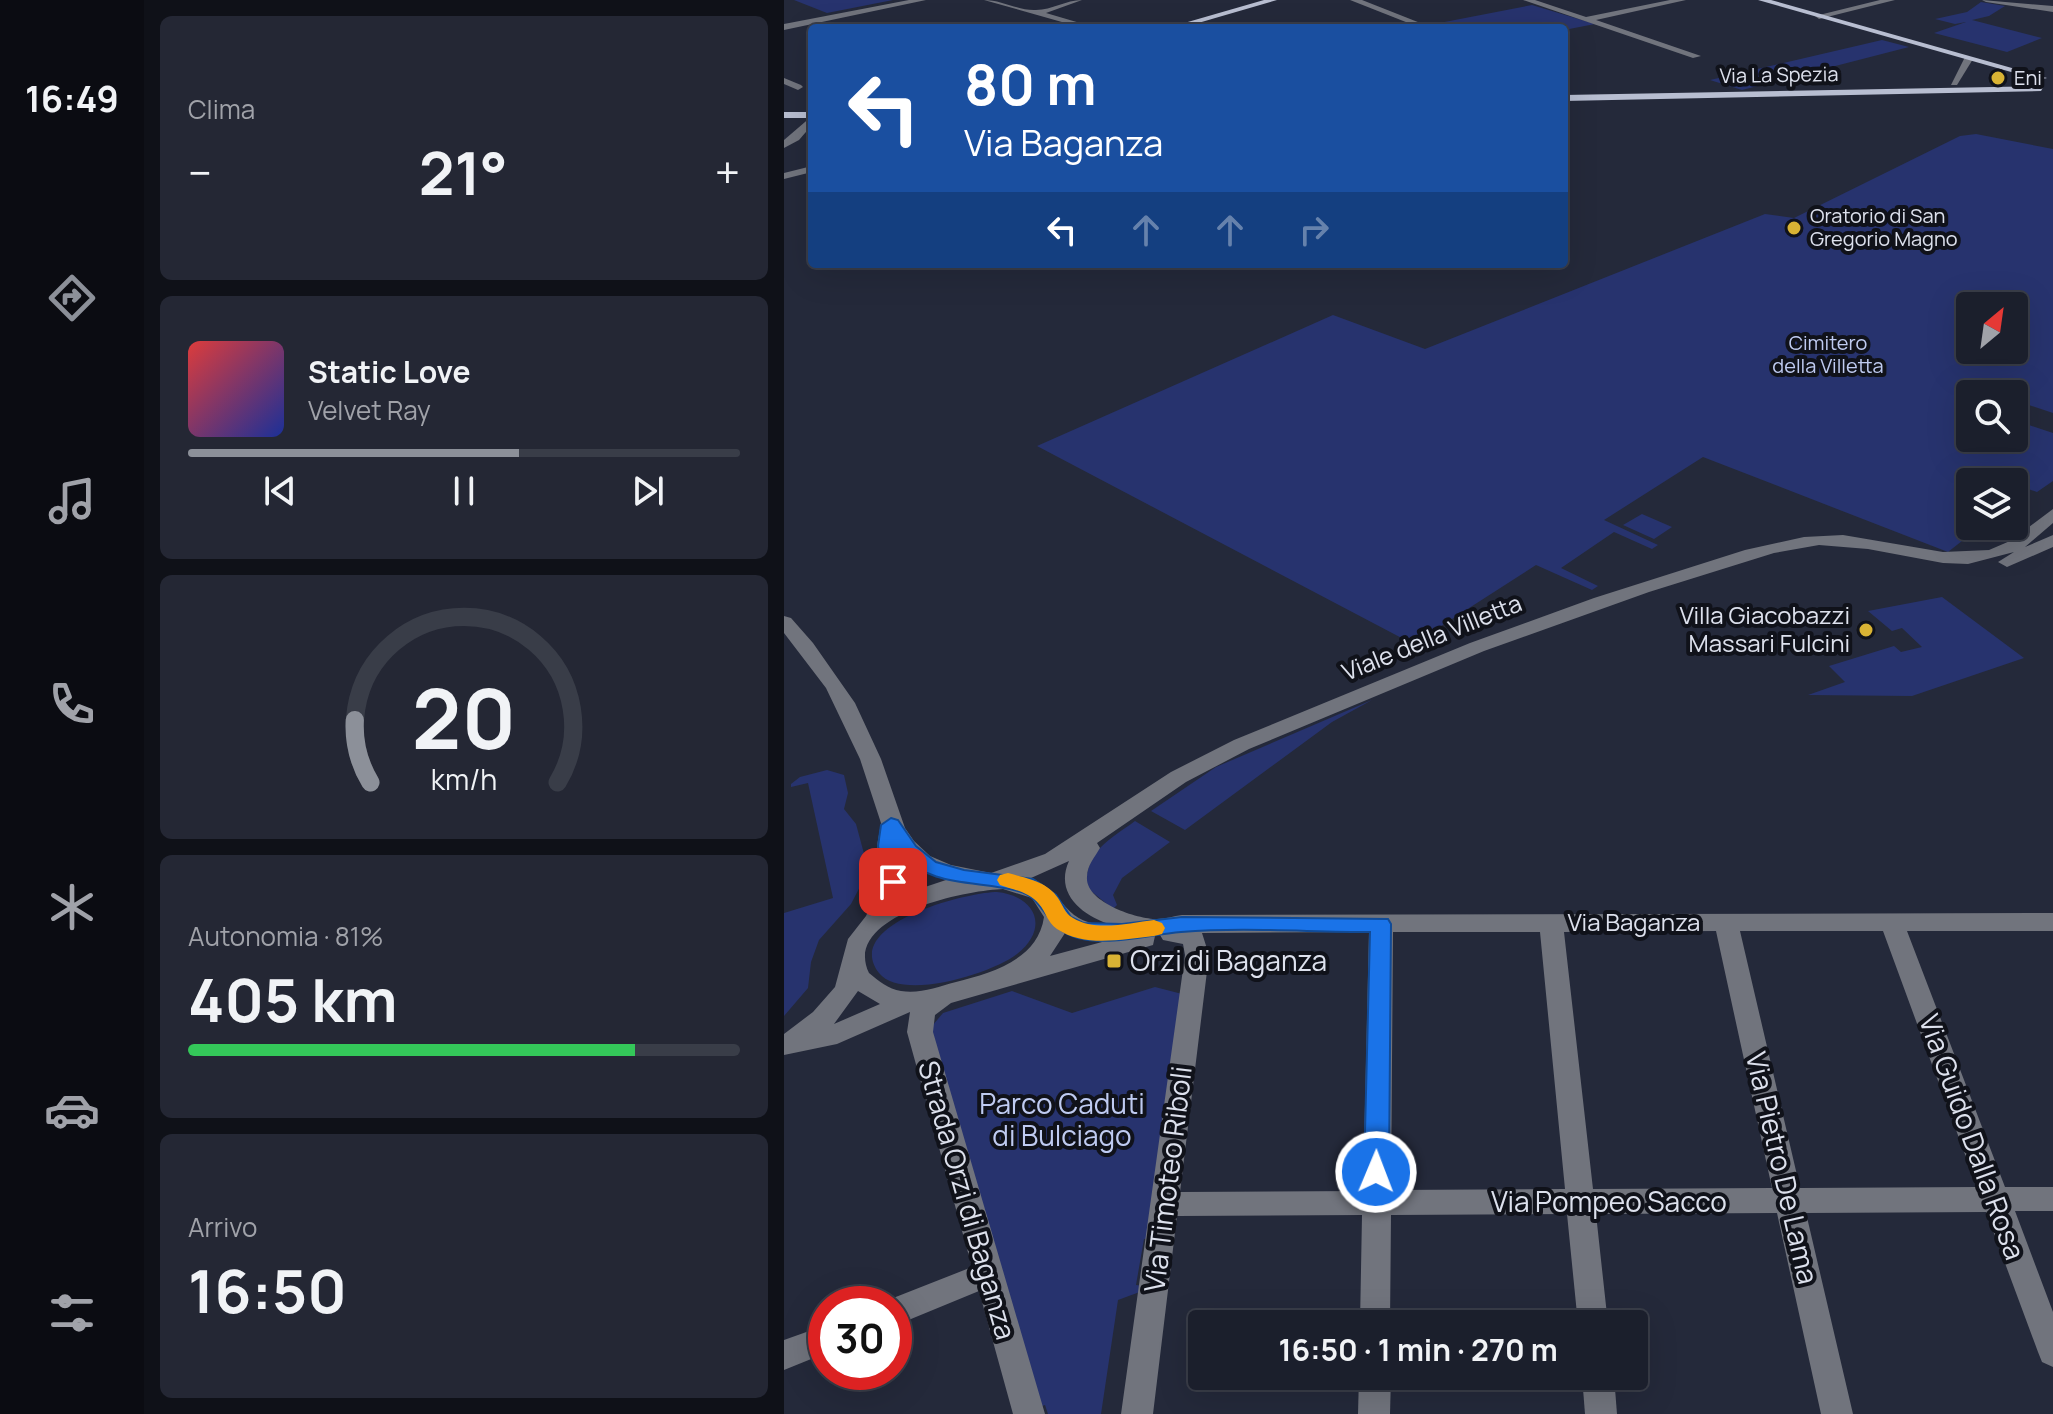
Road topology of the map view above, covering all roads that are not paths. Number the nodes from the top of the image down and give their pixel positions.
1 (922, 0) edge
2 (988, 0) edge
3 (1078, 0) edge
4 (1273, 0) edge
5 (1354, 0) edge
6 (1527, 0) edge
7 (1682, 0) edge
8 (1762, 0) edge
9 (1891, 0) edge
10 (1986, 0) edge
11 (2009, 2) edge
12 (2053, 9) edge
13 (1037, 13) junction
14 (1819, 16) junction
15 (1586, 19) junction
16 (820, 20) junction
17 (830, 24) edge
18 (1078, 24) edge
19 (1186, 24) edge
20 (1418, 24) edge
21 (784, 27) edge
22 (1696, 56) dead end
23 (1968, 59) junction
24 (2021, 80) junction
25 (785, 82) edge
26 (1954, 83) dead end
27 (2049, 85) edge
28 (798, 87) dead end
29 (1995, 88) junction
30 (1568, 98) edge
31 (784, 115) edge
32 (808, 117) edge
33 (808, 122) edge
34 (784, 145) edge
35 (808, 170) edge
36 (784, 176) edge
37 (2053, 514) edge
38 (2053, 540) edge
39 (1789, 547) junction
40 (784, 622) edge
41 (1114, 824) junction
42 (891, 825) junction
43 (1089, 848) junction
44 (993, 880) junction
45 (1054, 911) junction
46 (1892, 922) junction
47 (2053, 922) edge
48 (1551, 923) junction
49 (1726, 923) junction
50 (872, 924) junction
51 (1381, 924) junction
52 (1189, 932) junction
53 (854, 966) junction
54 (1002, 978) junction
55 (932, 999) junction
56 (786, 1045) edge
57 (1995, 1199) junction
58 (2053, 1199) edge
59 (1790, 1201) junction
60 (1583, 1202) junction
61 (1376, 1203) junction
62 (1165, 1204) junction
63 (988, 1274) junction
64 (912, 1305) edge
65 (1375, 1310) edge
66 (1592, 1310) edge
67 (808, 1346) edge
68 (2053, 1352) edge
69 (784, 1355) edge
70 (1375, 1390) edge
71 (1599, 1390) edge
72 (1029, 1414) edge
73 (1137, 1414) edge
74 (1374, 1414) edge
75 (1601, 1414) edge
76 (1837, 1414) edge

1 - 16 street
2 - 13 street
3 - 13 street
4 - 19 main road
5 - 20 street
6 - 15 street
7 - 15 street
8 - 14 main road
9 - 14 street
10 - 11 street
11 - 12 street
13 - 18 street
14 - 23 main road
15 - 22 street
16 - 17 street
16 - 21 street
23 - 24 main road
23 - 26 street
23 - 27 main road
24 - 27 main road, Via La Spezia
24 - 29 main road, Via La Spezia
25 - 28 street
27 - 29 main road, Via La Spezia
29 - 30 main road, Via La Spezia
31 - 32 main road
33 - 34 street
35 - 36 street
37 - 39 street, Viale della Villetta
38 - 39 street, Viale della Villetta
39 - 41 street, Viale della Villetta
40 - 42 street
41 - 43 street, Viale della Villetta
41 - 44 street, Viale della Villetta
42 - 44 street
42 - 50 street
43 - 45 street, Viale della Villetta
43 - 52 street
44 - 45 street, Via Baganza
44 - 50 street, Via Baganza
45 - 52 street, Via Baganza
45 - 54 street, Via Baganza
46 - 47 street, Via Baganza
46 - 49 street, Via Baganza
46 - 57 street, Via Guido Dalla Rosa
48 - 49 street, Via Baganza
48 - 51 street, Via Baganza
48 - 60 street
49 - 59 street, Via Pietro De Lama
50 - 53 street
51 - 52 street, Via Baganza
51 - 61 street
52 - 54 street, Via Baganza
52 - 62 street, Via Timoteo Riboli
53 - 55 street, Via Baganza
53 - 56 street
54 - 55 street, Via Baganza
55 - 56 street
55 - 63 street, Strada Orzi di Baganza
57 - 58 street, Via Pompeo Sacco
57 - 59 street, Via Pompeo Sacco
57 - 68 street, Via Guido Dalla Rosa
59 - 60 street, Via Pompeo Sacco
59 - 76 street, Via Pietro De Lama
60 - 61 street, Via Pompeo Sacco
60 - 66 street
61 - 62 street, Via Pompeo Sacco
61 - 65 street
62 - 73 street, Via Timoteo Riboli
63 - 64 street
63 - 72 street, Strada Orzi di Baganza
67 - 69 street
70 - 74 street
71 - 75 street

